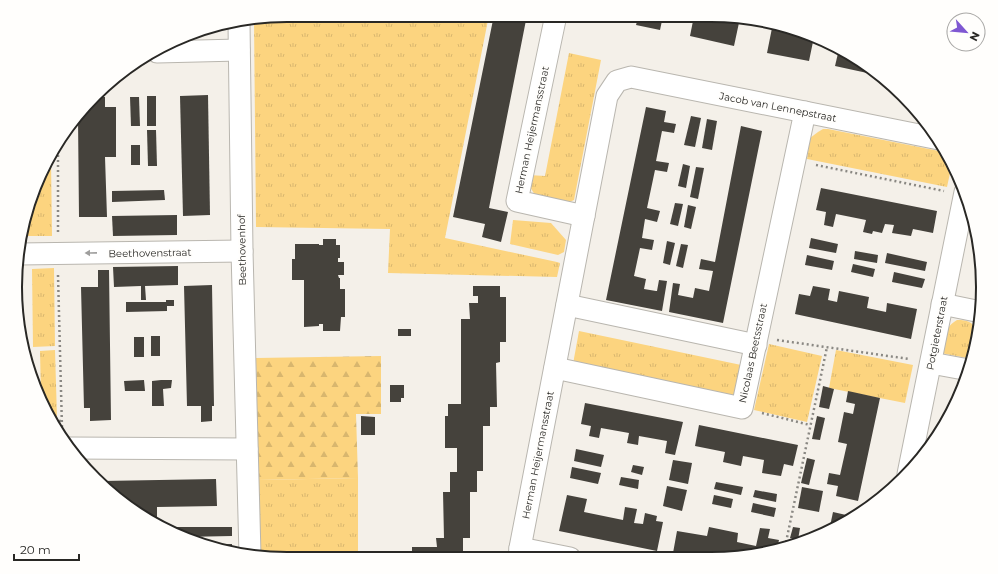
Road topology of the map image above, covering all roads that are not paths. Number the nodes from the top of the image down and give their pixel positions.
1 (555, 22) edge
2 (239, 26) edge
3 (239, 50) junction
4 (165, 52) edge
5 (618, 81) joint
6 (805, 112) junction
7 (929, 137) edge
8 (963, 204) edge
9 (584, 216) junction
10 (242, 251) junction
11 (24, 254) edge
12 (942, 304) junction
13 (567, 305) junction
14 (975, 311) edge
15 (756, 341) junction
16 (931, 363) junction
17 (555, 368) junction
18 (963, 369) edge
19 (77, 448) edge
20 (247, 449) junction
21 (911, 461) edge
22 (250, 550) edge
23 (520, 552) edge

1 - 9 street, Herman Heijermansstraat
2 - 3 street, Beethovenhof
3 - 4 street
3 - 10 street, Beethovenhof
5 - 6 street, Jacob van Lennepstraat
5 - 9 street, Herman Heijermansstraat
6 - 7 street, Jacob van Lennepstraat
6 - 15 street, Nicolaas Beetsstraat
8 - 12 street, Potgieterstraat
9 - 13 street, Herman Heijermansstraat
10 -> 11 street, Beethovenstraat
10 - 20 street, Beethovenhof
12 - 14 street
12 - 16 street, Potgieterstraat
13 - 15 street
13 - 17 street, Herman Heijermansstraat
15 - 17 street, Nicolaas Beetsstraat
16 - 18 street
16 - 21 street, Potgieterstraat
17 - 23 street, Herman Heijermansstraat
19 - 20 street
20 - 22 street, Beethovenhof

